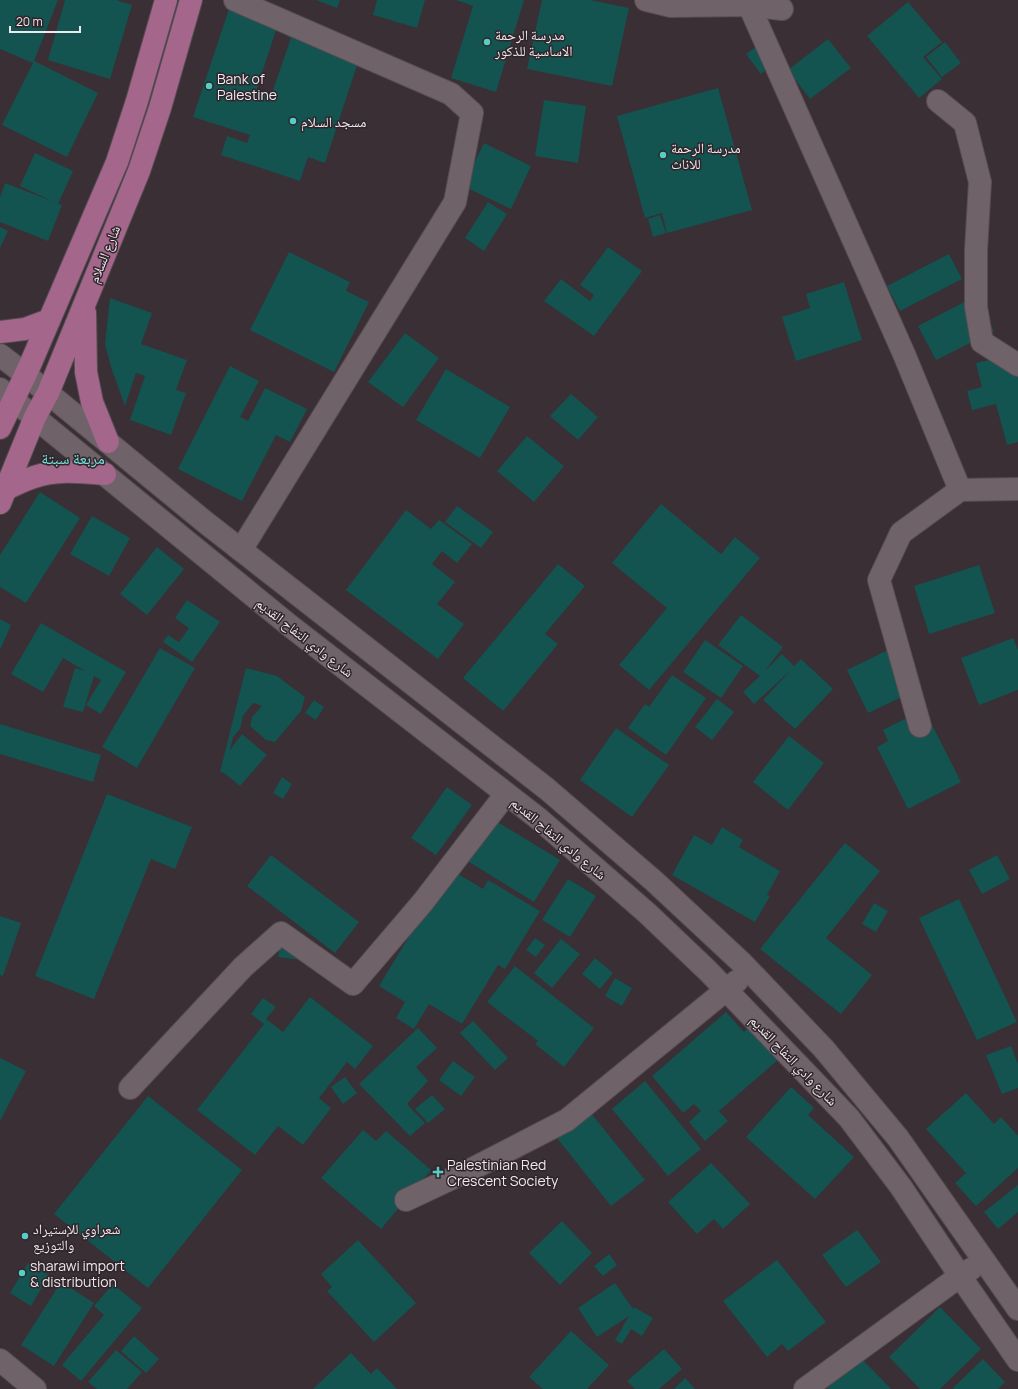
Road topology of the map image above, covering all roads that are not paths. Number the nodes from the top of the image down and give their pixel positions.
1 (166, 0) edge
2 (191, 0) edge
3 (235, 0) edge
4 (646, 0) edge
5 (749, 5) junction
6 (782, 9) dead end
7 (938, 100) dead end
8 (85, 302) junction
9 (49, 320) junction
10 (0, 332) edge
11 (0, 355) edge
12 (1018, 365) edge
13 (26, 375) junction
14 (48, 393) junction
15 (7, 394) edge
16 (35, 417) junction
17 (0, 428) edge
18 (108, 442) junction
19 (105, 474) junction
20 (1018, 489) edge
21 (960, 490) junction
22 (3, 496) edge
23 (241, 550) junction
24 (920, 726) dead end
25 (506, 794) junction
26 (749, 971) junction
27 (726, 990) junction
28 (130, 1088) dead end
29 (406, 1200) dead end
30 (984, 1261) junction
31 (960, 1276) junction
32 (1018, 1309) edge
33 (0, 1360) edge
34 (1018, 1360) edge
35 (35, 1389) edge
36 (804, 1389) edge

1 - 9 main road, شارع السلام
2 - 8 main road, شارع السلام
3 - 23 street
4 - 5 street
5 - 6 street
5 - 21 street
7 - 12 street
8 - 14 main road, شارع السلام
8 - 18 main road
9 - 10 main road
9 - 13 main road, شارع السلام
11 - 13 street, شارع وادي التفاح القديم
13 - 14 street, شارع وادي التفاح القديم
13 - 15 main road, شارع السلام
14 - 16 main road, شارع السلام
14 - 18 street, شارع وادي التفاح القديم
15 - 16 street, شارع وادي التفاح القديم
15 - 17 main road, شارع السلام
16 - 19 street, شارع وادي التفاح القديم
16 - 22 main road, شارع السلام
18 - 23 street, شارع وادي التفاح القديم
19 - 22 main road
19 - 25 street, شارع وادي التفاح القديم
20 - 21 street
21 - 24 street
23 - 26 street, شارع وادي التفاح القديم
25 - 27 street, شارع وادي التفاح القديم
25 - 28 street
26 - 27 street
26 - 30 street, شارع وادي التفاح القديم
27 - 29 street
27 - 31 street, شارع وادي التفاح القديم
30 - 31 street
30 - 32 street, شارع وادي التفاح القديم
31 - 34 street, شارع وادي التفاح القديم
31 - 36 street
33 - 35 street

